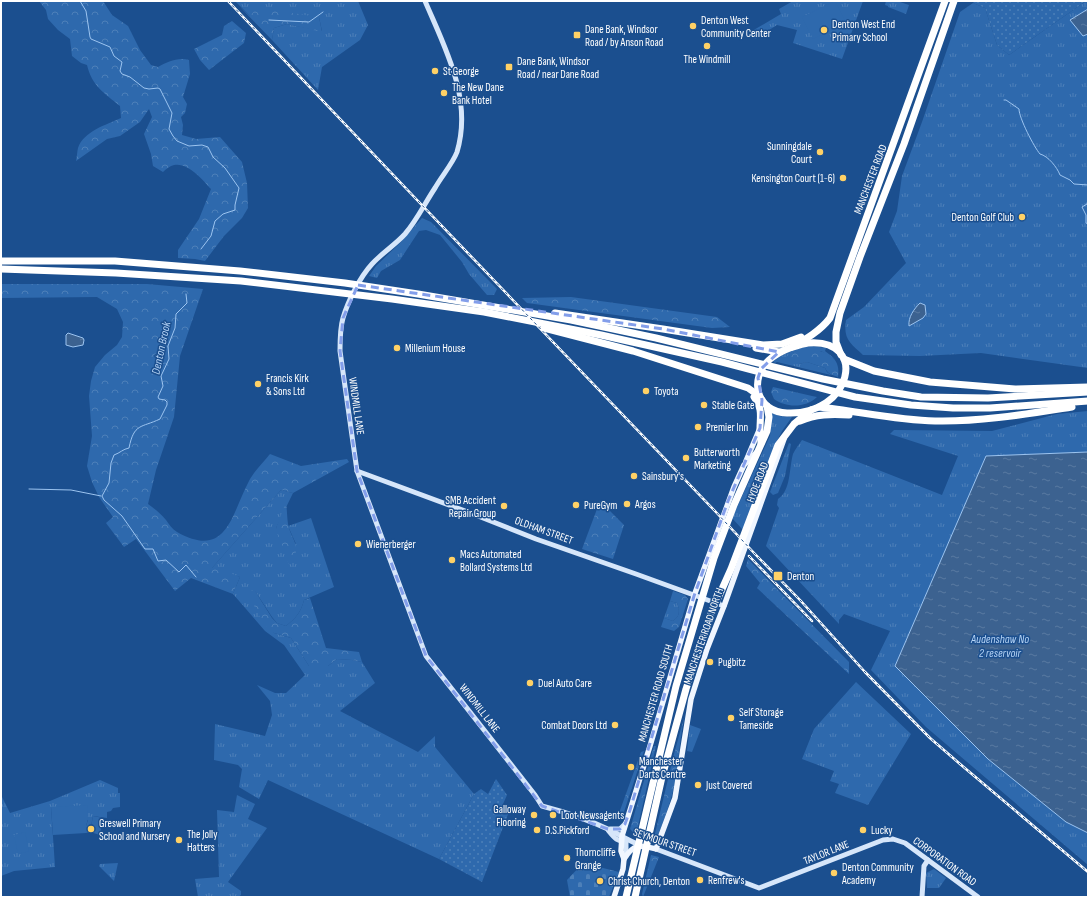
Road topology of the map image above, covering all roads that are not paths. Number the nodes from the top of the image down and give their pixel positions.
1 (425, 1) edge
2 (945, 1) edge
3 (954, 1) edge
4 (924, 89) junction
5 (896, 140) junction
6 (1, 261) edge
7 (1, 269) edge
8 (840, 291) junction
9 (484, 312) junction
10 (529, 312) junction
11 (792, 346) junction
12 (768, 348) junction
13 (779, 352) junction
14 (842, 357) junction
15 (1088, 387) edge
16 (747, 390) junction
17 (1088, 392) edge
18 (762, 400) junction
19 (1088, 403) edge
20 (766, 406) junction
21 (819, 407) junction
22 (811, 410) junction
23 (888, 416) junction
24 (794, 424) junction
25 (760, 428) junction
26 (760, 447) junction
27 (744, 465) junction
28 (357, 471) junction
29 (731, 503) junction
30 (755, 512) junction
31 (708, 556) joint
32 (736, 570) joint
33 (694, 596) junction
34 (724, 606) junction
35 (542, 806) joint
36 (625, 824) junction
37 (608, 829) junction
38 (623, 839) junction
39 (900, 841) joint
40 (636, 846) junction
41 (654, 849) junction
42 (625, 857) junction
43 (928, 860) junction
44 (759, 888) joint
45 (614, 897) edge
46 (626, 897) edge
47 (635, 897) edge
48 (922, 897) edge
49 (978, 897) edge

1 - 28 street, WINDMILL LANE
2 - 5 highway, MANCHESTER ROAD
3 - 4 highway, MANCHESTER ROAD
4 - 5 highway
4 - 14 highway, MANCHESTER ROAD
5 - 8 highway, MANCHESTER ROAD
6 - 10 highway
7 - 9 highway
8 - 11 highway, MANCHESTER ROAD
8 - 12 highway
9 - 16 highway
9 - 19 highway
10 - 12 highway
10 - 17 highway
11 - 13 highway
11 - 14 highway
12 - 13 highway
13 - 18 highway
14 - 15 highway
14 - 21 highway
16 - 18 highway
16 - 25 highway
18 - 20 highway
19 - 23 highway
20 - 22 highway
20 - 26 highway, HYDE ROAD
21 - 22 highway
21 - 23 highway
22 - 24 highway
23 - 24 highway
24 - 30 highway
25 - 26 highway
25 - 27 main road
26 - 27 main road, HYDE ROAD
26 - 29 highway
27 - 29 main road, HYDE ROAD
28 - 33 street, OLDHAM STREET
28 - 35 street, WINDMILL LANE
29 - 31 main road, HYDE ROAD
29 - 46 highway
30 - 32 main road, HYDE ROAD
30 - 47 highway
31 - 33 main road, MANCHESTER ROAD SOUTH
32 - 34 main road, MANCHESTER ROAD NORTH
33 - 34 street, OLDHAM STREET
33 - 36 main road, MANCHESTER ROAD SOUTH
34 - 41 main road, MANCHESTER ROAD NORTH
35 - 37 street, SEYMOUR STREET
36 - 37 street
36 - 38 main road, MANCHESTER ROAD SOUTH
37 - 38 street, SEYMOUR STREET
38 - 40 street, SEYMOUR STREET
38 - 42 main road
39 - 43 street, CORPORATION ROAD
39 - 44 street, TAYLOR LANE
40 - 41 main road, SEYMOUR STREET
40 - 42 main road
41 - 44 street, SEYMOUR STREET
42 - 45 main road
43 - 48 street
43 - 49 street, CORPORATION ROAD

